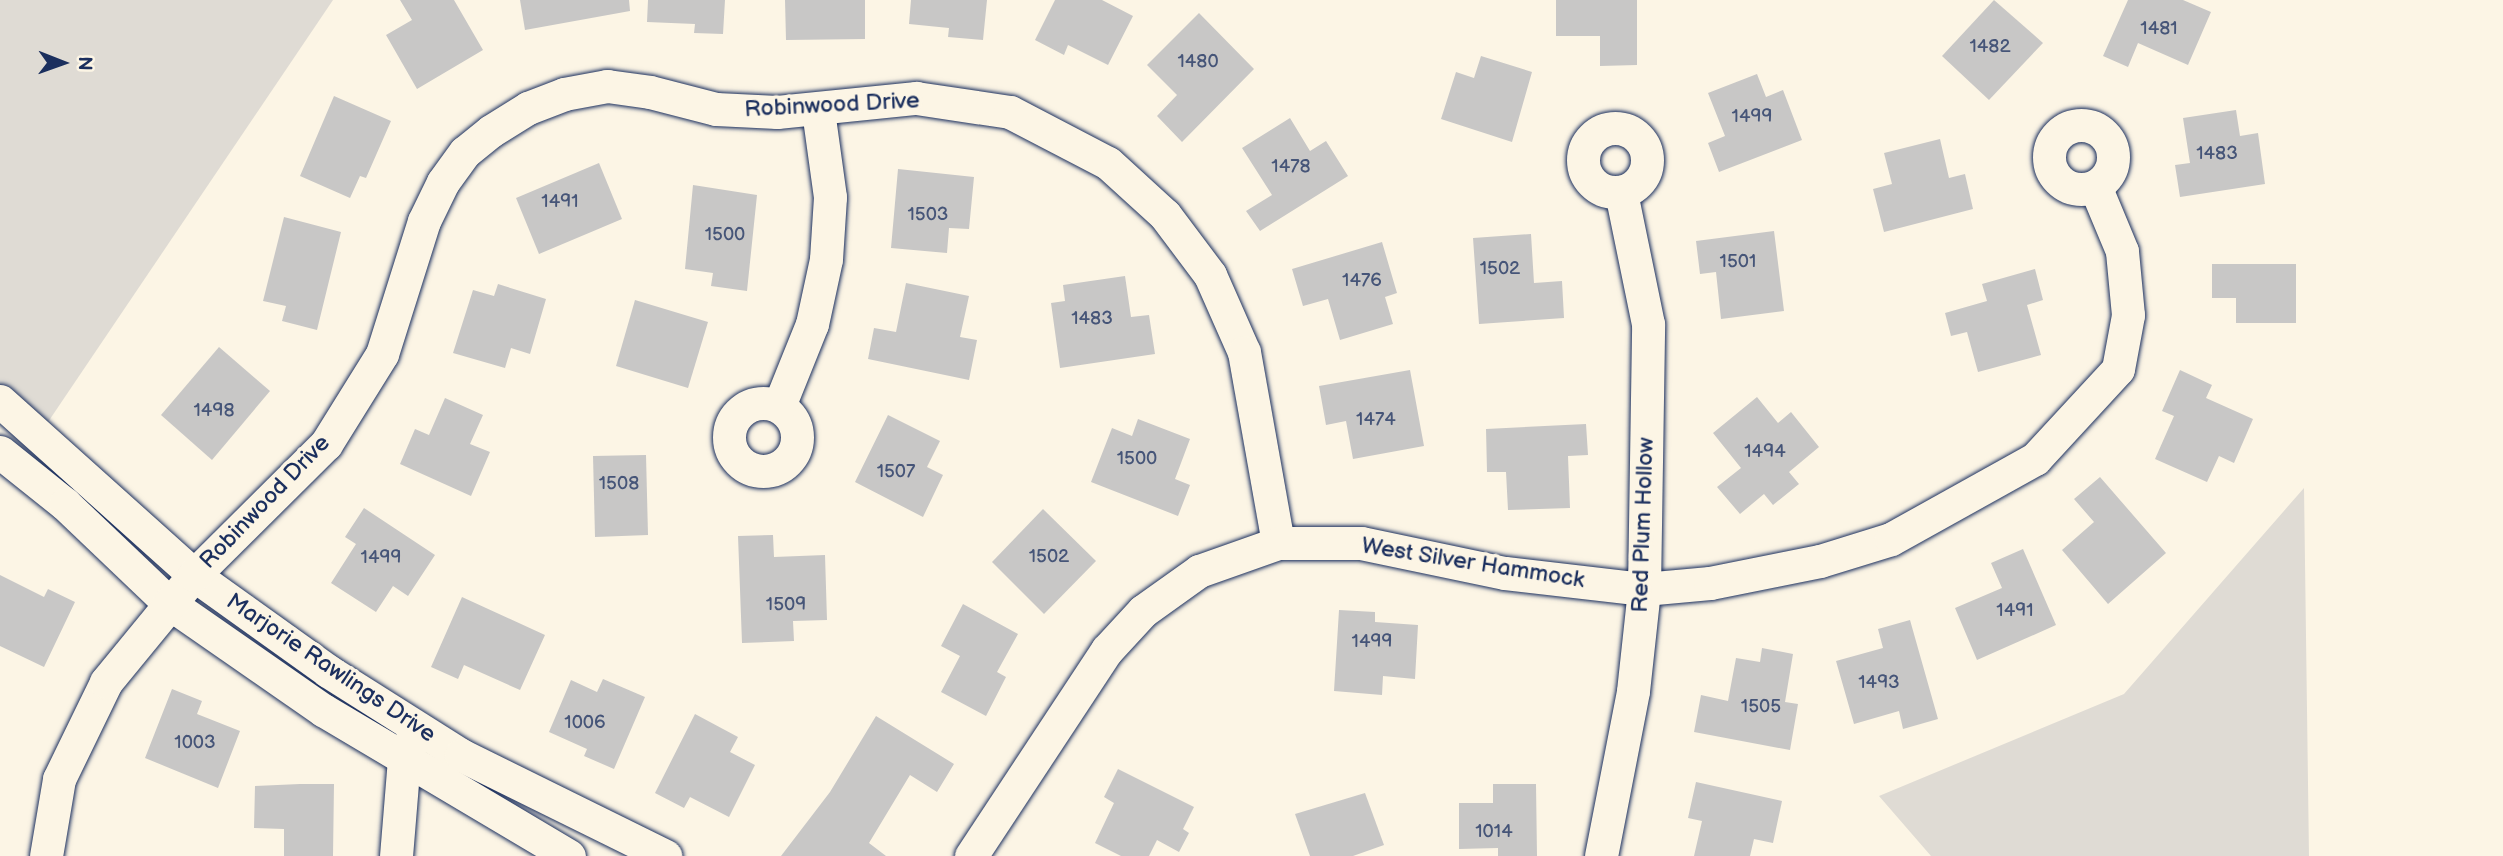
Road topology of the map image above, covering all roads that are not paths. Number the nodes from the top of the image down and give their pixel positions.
1 (818, 111) junction
2 (2095, 187) dead end
3 (1621, 192) dead end
4 (0, 401) edge
5 (779, 407) dead end
6 (0, 452) edge
7 (1278, 543) junction
8 (194, 575) junction
9 (1644, 589) junction
10 (169, 603) junction
11 (416, 729) junction
12 (404, 759) junction
13 (46, 856) edge
14 (396, 856) edge
15 (569, 856) edge
16 (664, 856) edge
17 (971, 856) edge
18 (1601, 856) edge

1 - 5 street
1 - 7 street, Robinwood Drive
1 - 8 street, Robinwood Drive
2 - 9 street, West Silver Hammock
3 - 9 street, Red Plum Hollow
4 - 8 street, Marjorie Rawlings Drive
6 - 10 street, Marjorie Rawlings Drive
7 - 9 street, West Silver Hammock
7 - 17 street, West Silver Hammock
8 - 10 street, Robinwood Drive
8 - 11 street, Marjorie Rawlings Drive
9 - 18 street, Red Plum Hollow
10 - 12 street, Marjorie Rawlings Drive
10 - 13 street, Robinwood Drive
11 - 12 street
11 - 16 street, Marjorie Rawlings Drive
12 - 14 street
12 - 15 street, Marjorie Rawlings Drive

